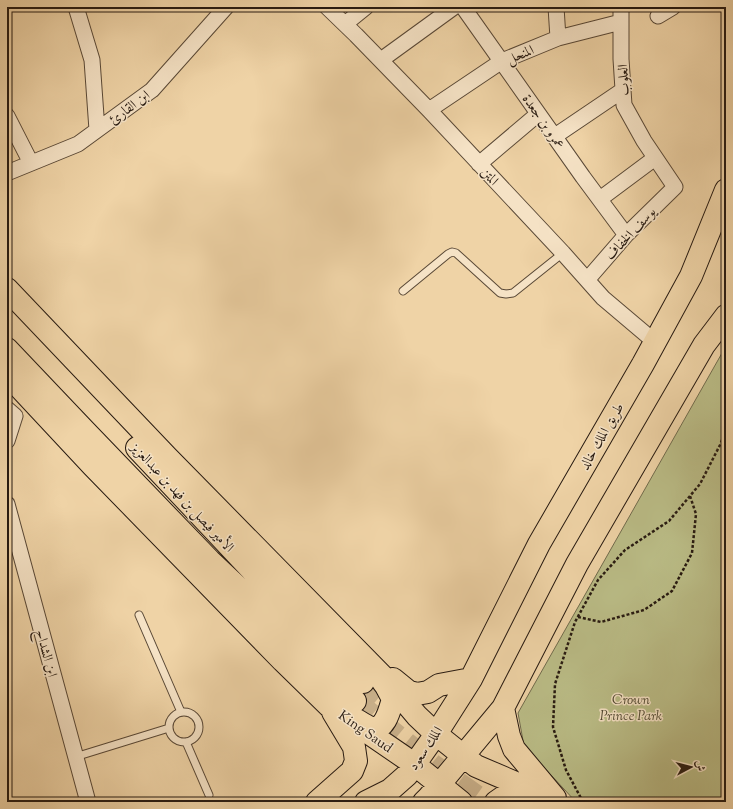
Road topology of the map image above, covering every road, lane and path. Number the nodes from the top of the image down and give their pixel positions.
1 (76, 7) edge
2 (226, 7) edge
3 (327, 7) edge
4 (366, 7) edge
5 (454, 7) edge
6 (463, 7) edge
7 (556, 7) edge
8 (673, 7) edge
9 (621, 14) edge
10 (658, 16) dead end
11 (345, 24) junction
12 (558, 38) junction
13 (381, 60) junction
14 (502, 62) junction
15 (623, 90) junction
16 (429, 110) junction
17 (538, 114) junction
18 (7, 116) edge
19 (97, 130) junction
20 (555, 136) junction
21 (655, 158) junction
22 (31, 163) junction
23 (479, 164) junction
24 (7, 173) edge
25 (675, 186) joint
26 (726, 190) edge
27 (600, 199) junction
28 (626, 235) junction
29 (563, 253) junction
30 (587, 280) junction
31 (7, 289) edge
32 (403, 291) dead end
33 (7, 309) edge
34 (726, 316) edge
35 (655, 342) junction
36 (7, 350) edge
37 (7, 374) edge
38 (7, 409) edge
39 (726, 430) edge
40 (7, 442) edge
41 (690, 496) junction
42 (7, 504) edge
43 (139, 615) dead end
44 (578, 617) junction
45 (346, 638) junction
46 (471, 679) junction
47 (328, 705) junction
48 (503, 708) junction
49 (181, 712) junction
50 (169, 728) junction
51 (436, 734) junction
52 (186, 742) junction
53 (463, 756) junction
54 (76, 757) junction
55 (414, 764) junction
56 (440, 784) junction
57 (209, 795) dead end
58 (88, 802) edge
59 (317, 802) edge
60 (366, 802) edge
61 (424, 802) edge
62 (461, 802) edge
63 (496, 802) edge
64 (540, 802) edge
65 (550, 802) edge
66 (558, 802) edge
67 (583, 802) edge

1 - 19 street
2 - 19 street, ابن القارئ
3 - 11 street, المتن
4 - 11 street
5 - 13 street
6 - 14 street, عمرو بن جعدة
7 - 12 street
8 - 10 street
9 - 12 street, المنحل
9 - 15 street, العلوب
11 - 13 street, المتن
12 - 14 street, المنحل
13 - 16 street, المتن
14 - 16 street, المنحل
14 - 17 street, عمرو بن جعدة
15 - 20 street
15 - 21 street, العلوب
16 - 23 street, المتن
17 - 20 street, عمرو بن جعدة
17 - 23 street
18 - 22 street
19 - 22 street, ابن القارئ
20 - 27 street, عمرو بن جعدة
21 - 25 street, العلوب
21 - 27 street
22 - 24 street, ابن القارئ
23 - 29 street, المتن
25 - 28 street, يوسف الخفاف
26 - 35 main road, طريق الملك خالد
27 - 28 street, عمرو بن جعدة
28 - 30 street, يوسف الخفاف
29 - 30 street, المتن
29 - 32 lane
30 - 35 street, المتن
31 - 45 main road, الأمير فيصل بن فهد بن عبدالعزيز
33 - 36 main road, الأمير فيصل بن فهد بن عبدالعزيز
34 - 48 main road
35 - 46 main road, طريق الملك خالد
37 - 47 main road
38 - 40 street
39 - 41 path
41 - 44 path
41 - 44 path
42 - 54 street, ابن الشداح
43 - 49 lane
44 - 67 path
45 - 46 main road
45 - 47 main road
45 - 51 main road
46 - 51 main road, الملك سعود
47 - 55 main road, King Saud
47 - 59 main road
48 - 53 main road
48 - 66 main road
49 - 50 lane
49 - 52 lane
50 - 52 lane
50 - 54 lane
51 - 53 main road
51 - 55 main road, الملك سعود
52 - 57 lane
53 - 56 main road
53 - 65 main road
54 - 58 street, ابن الشداح
55 - 56 main road, King Saud
55 - 60 main road, الملك سعود
56 - 61 main road
56 - 62 main road, King Saud
63 - 64 main road

